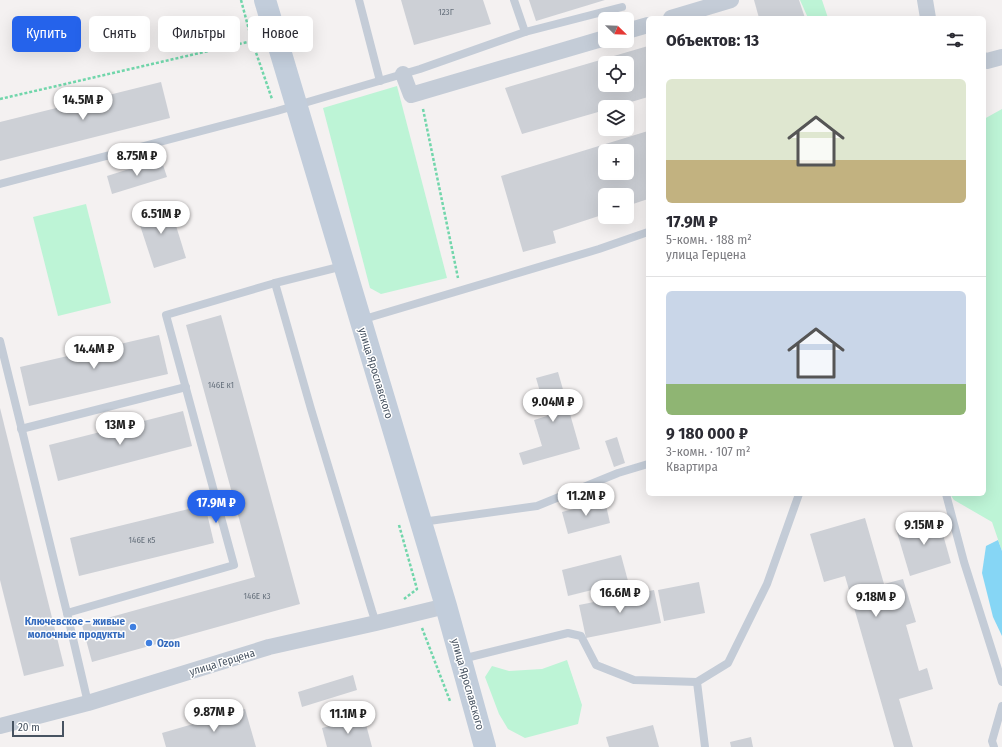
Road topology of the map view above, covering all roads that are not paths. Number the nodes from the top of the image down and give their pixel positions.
1 (264, 0) edge
2 (359, 0) edge
3 (514, 0) edge
4 (731, 0) edge
5 (925, 0) edge
6 (622, 7) dead end
7 (678, 16) edge
8 (928, 16) edge
9 (646, 26) edge
10 (634, 29) edge
11 (525, 32) junction
12 (598, 40) edge
13 (1002, 56) edge
14 (986, 61) edge
15 (403, 74) junction
16 (380, 81) junction
17 (286, 108) junction
18 (0, 184) edge
19 (646, 233) edge
20 (344, 266) junction
21 (275, 283) junction
22 (360, 320) junction
23 (0, 341) edge
24 (186, 388) junction
25 (21, 429) junction
26 (646, 465) edge
27 (798, 496) edge
28 (947, 496) edge
29 (421, 523) junction
30 (446, 606) junction
31 (67, 613) junction
32 (376, 624) junction
33 (461, 659) junction
34 (697, 682) junction
35 (1002, 682) edge
36 (88, 703) junction
37 (1002, 706) edge
38 (0, 726) edge
39 (485, 747) edge
40 (705, 747) edge
41 (994, 747) edge

1 - 17 street, улица Ярославского
2 - 16 lane
3 - 11 lane
4 - 7 street
5 - 8 street
6 - 11 lane
9 - 10 street
11 - 15 lane
12 - 15 street
13 - 14 street
15 - 16 lane
16 - 17 lane
17 - 18 lane
17 - 20 street, улица Ярославского
19 - 22 lane
20 - 21 lane
20 - 22 street, улица Ярославского
21 - 24 lane
21 - 32 lane
22 - 29 street, улица Ярославского
23 - 25 lane
24 - 25 lane
24 - 31 lane
25 - 31 lane
26 - 29 lane
27 - 34 lane
28 - 35 lane
29 - 30 street, улица Ярославского
30 - 32 street, улица Герцена
30 - 33 street, улица Ярославского
31 - 36 lane
32 - 36 street, улица Герцена
33 - 34 lane
33 - 39 street, улица Ярославского
34 - 40 lane
36 - 38 street, улица Герцена
37 - 41 lane

